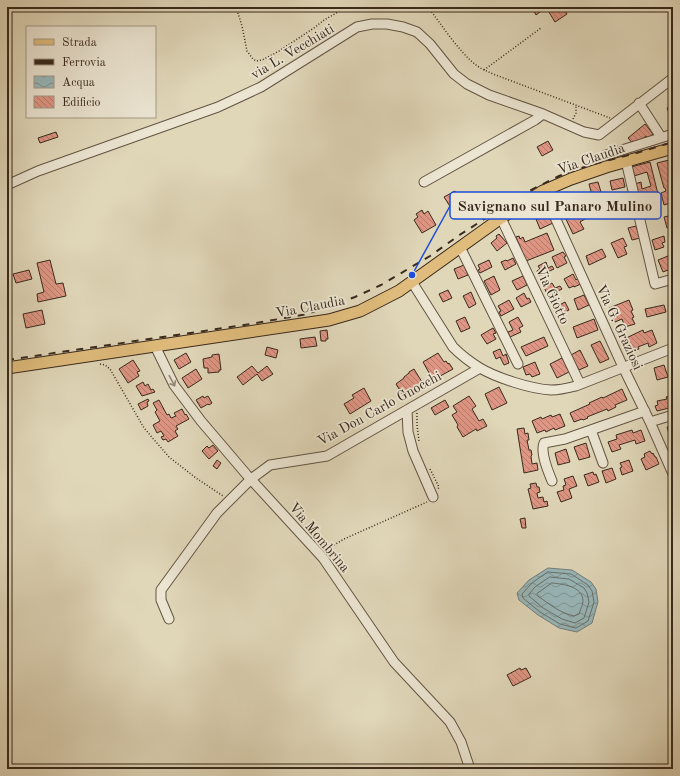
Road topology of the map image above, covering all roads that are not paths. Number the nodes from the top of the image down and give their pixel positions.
1 (673, 78) edge
2 (639, 104) junction
3 (543, 114) junction
4 (673, 134) edge
5 (662, 137) junction
6 (673, 148) edge
7 (606, 155) dead end
8 (626, 161) junction
9 (424, 182) dead end
10 (7, 184) edge
11 (543, 191) junction
12 (501, 218) junction
13 (460, 247) junction
14 (673, 279) edge
15 (412, 282) junction
16 (155, 346) junction
17 (673, 348) edge
18 (518, 364) dead end
19 (623, 367) junction
20 (7, 368) edge
21 (480, 368) junction
22 (580, 384) junction
23 (407, 410) junction
24 (645, 411) junction
25 (673, 415) edge
26 (650, 422) junction
27 (591, 430) junction
28 (604, 462) dead end
29 (673, 474) edge
30 (249, 477) junction
31 (552, 481) dead end
32 (433, 497) road end
33 (169, 619) dead end
34 (470, 769) edge

1 - 2 street, via L. Vecchiati
2 - 3 street, via L. Vecchiati
2 - 5 street
3 - 9 street
3 - 10 street, via L. Vecchiati
4 - 5 street
5 - 7 street
6 - 8 main road, Via Claudia
8 - 11 main road, Via Claudia
8 - 14 street
11 - 12 main road, Via Claudia
11 - 19 street, Via G. Graziosi
12 - 13 main road, Via Claudia
12 - 22 street, Via Giotto
13 - 15 main road, Via Claudia
13 - 18 street
15 - 16 main road, Via Claudia
15 - 21 street
16 - 20 main road, Via Claudia
16 -> 30 street, Via Mombrina
17 - 19 street
19 - 22 street
19 - 24 street, Via G. Graziosi
21 - 22 street
21 - 23 street, Via Don Carlo Gnocchi
23 - 30 street, Via Don Carlo Gnocchi
23 - 32 street
24 - 26 street, Via G. Graziosi
24 - 27 street
25 - 26 street
26 - 29 street, Via G. Graziosi
27 - 28 street
27 - 31 street
30 - 33 street, Via Don Carlo Gnocchi
30 - 34 street, Via Mombrina

